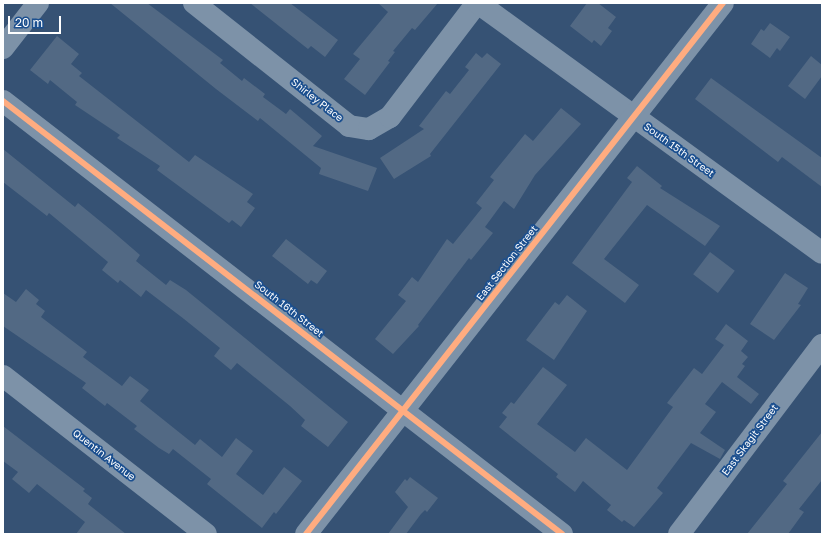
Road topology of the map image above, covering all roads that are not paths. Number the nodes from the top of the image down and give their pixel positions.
1 (38, 3) edge
2 (194, 3) edge
3 (478, 3) edge
4 (723, 3) edge
5 (3, 48) edge
6 (3, 101) edge
7 (633, 117) junction
8 (822, 253) edge
9 (822, 345) edge
10 (3, 376) edge
11 (404, 411) junction
12 (206, 534) edge
13 (306, 534) edge
14 (562, 534) edge
15 (679, 534) edge

1 - 5 street
2 - 3 street, Shirley Place
3 - 7 street, South 15th Street
4 - 7 street, East Section Street
6 - 11 street, South 16th Street
7 - 8 street, South 15th Street
7 - 11 street, East Section Street
9 - 15 street, East Skagit Street
10 - 12 street, Quentin Avenue
11 - 13 street, East Section Street
11 - 14 street, South 16th Street

